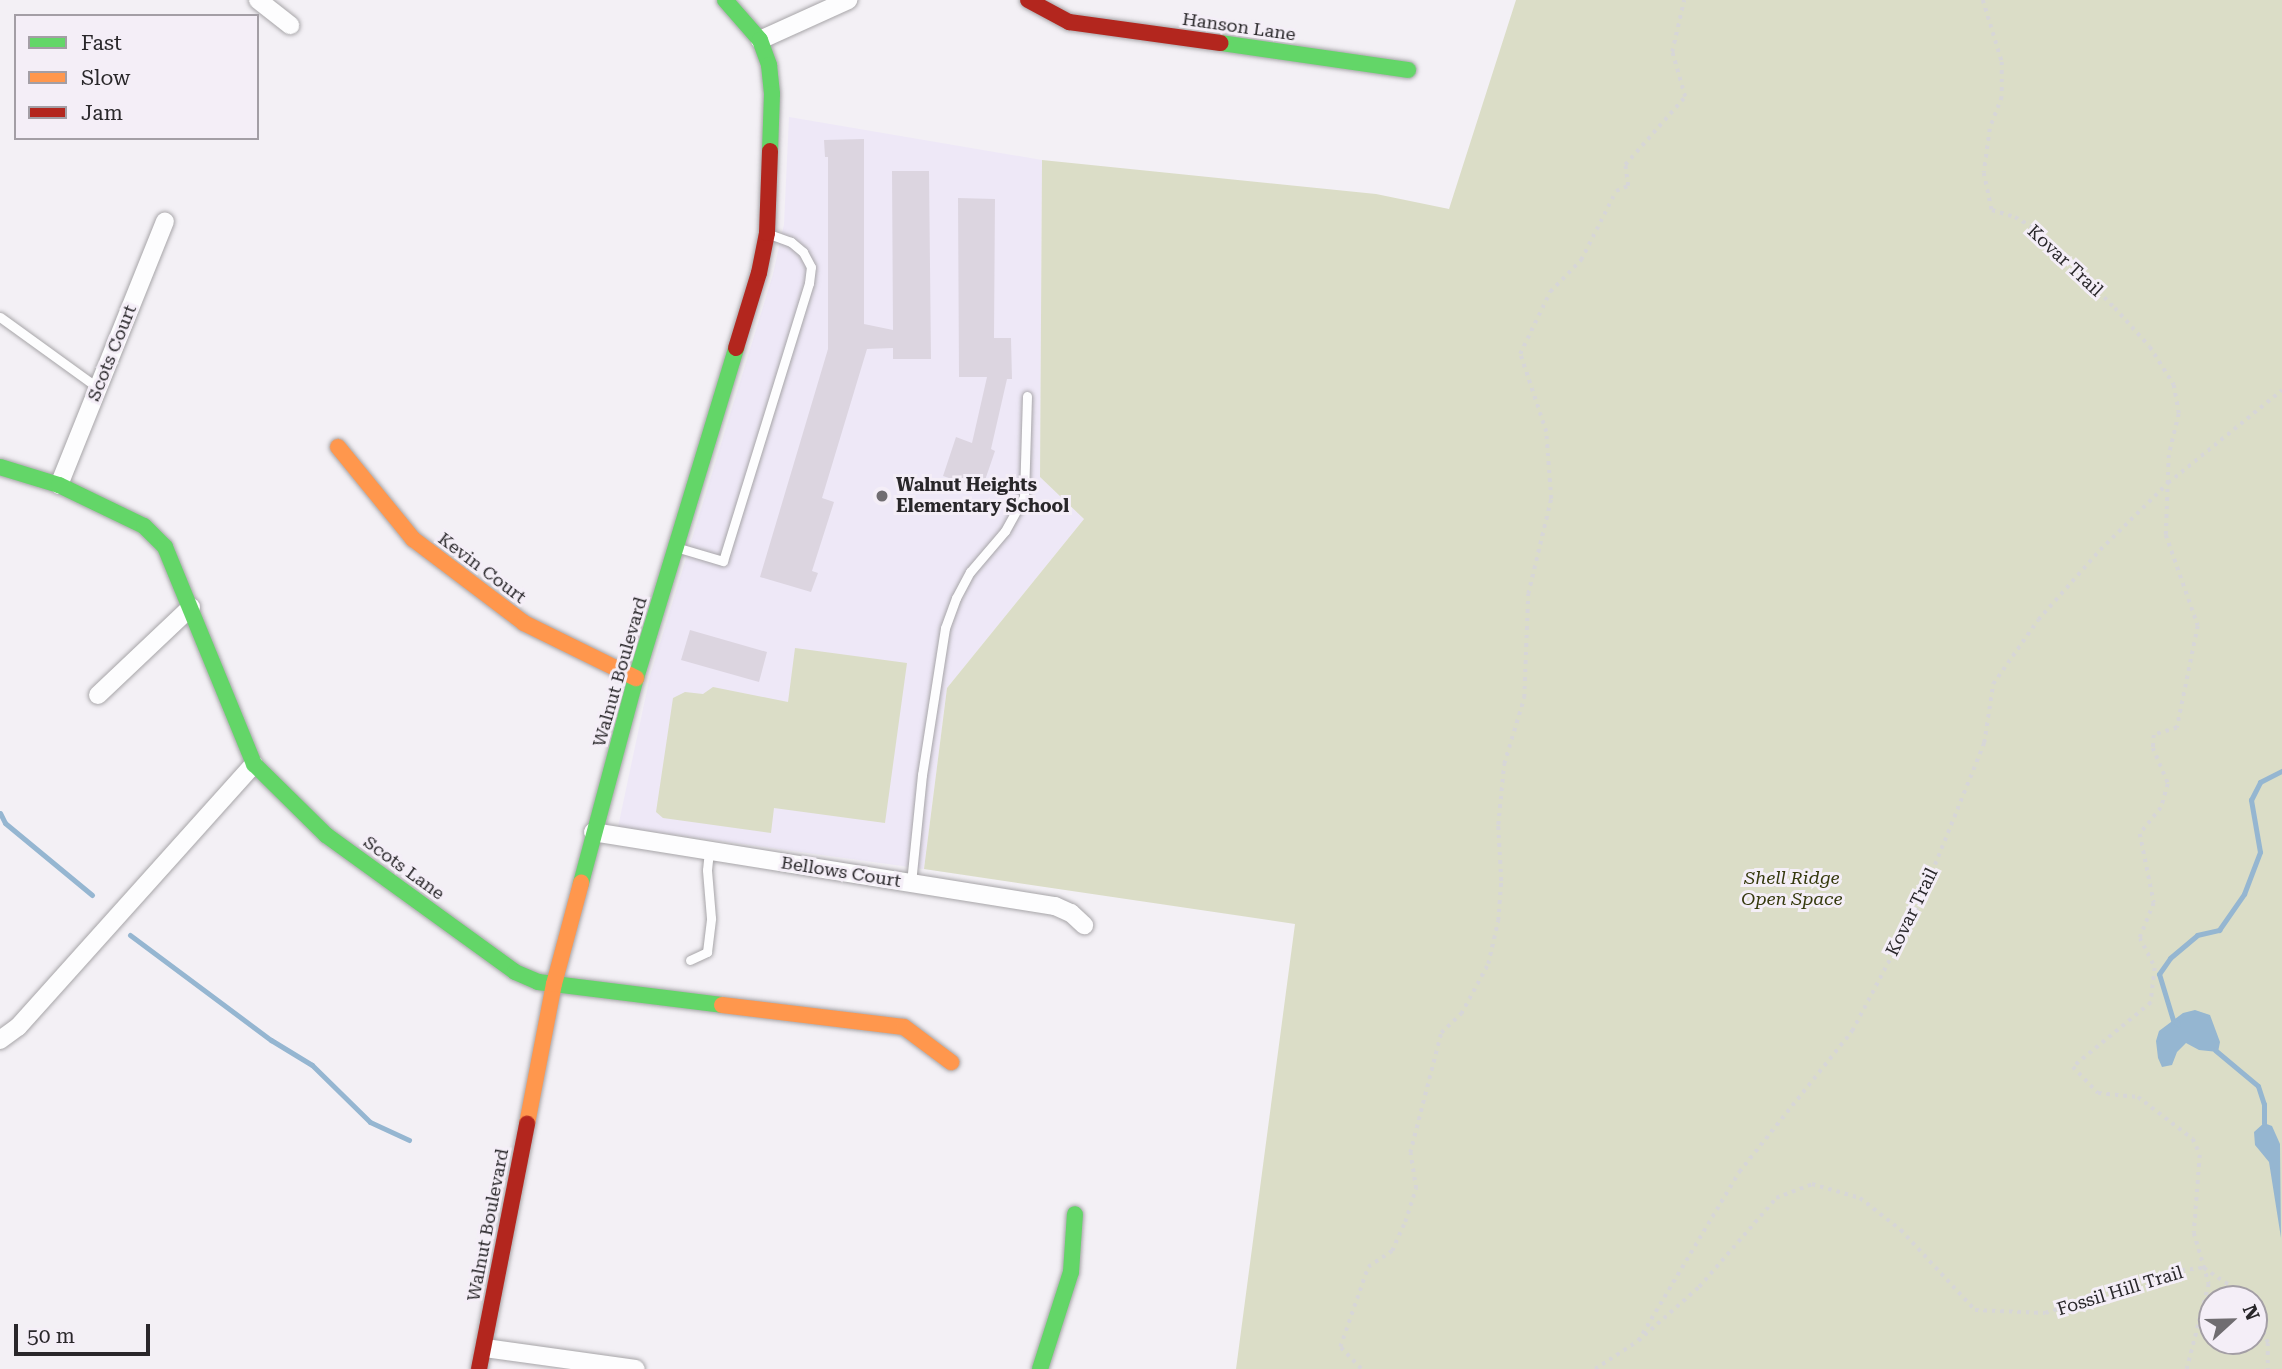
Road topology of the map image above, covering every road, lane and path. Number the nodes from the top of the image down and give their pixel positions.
1 (258, 0) edge
2 (725, 0) edge
3 (848, 0) edge
4 (1028, 0) edge
5 (1684, 0) edge
6 (1983, 0) edge
7 (290, 25) dead end
8 (760, 40) junction
9 (1408, 71) dead end
10 (165, 221) dead end
11 (767, 233) junction
12 (0, 317) edge
13 (98, 388) junction
14 (2282, 390) edge
15 (1027, 396) dead end
16 (338, 447) dead end
17 (0, 467) edge
18 (2168, 483) junction
19 (60, 485) junction
20 (677, 547) junction
21 (191, 607) junction
22 (636, 678) junction
23 (98, 695) dead end
24 (254, 764) junction
25 (593, 832) junction
26 (709, 850) junction
27 (911, 883) junction
28 (1084, 925) dead end
29 (690, 960) dead end
30 (554, 984) junction
31 (0, 1040) edge
32 (951, 1062) dead end
33 (1075, 1214) dead end
34 (2204, 1268) junction
35 (2229, 1285) edge
36 (1638, 1341) junction
37 (485, 1348) junction
38 (479, 1369) edge
39 (636, 1369) edge
40 (1040, 1369) edge
41 (1361, 1369) edge
42 (1595, 1369) edge
43 (2187, 1369) edge

1 - 7 street
2 - 8 street, Walnut Boulevard
3 - 8 street
4 - 9 street, Hanson Lane
5 - 41 path
6 - 18 path, Kovar Trail
8 - 11 street, Walnut Boulevard
10 - 13 street, Scots Court
11 - 20 street, Walnut Boulevard
11 - 20 lane
12 - 13 lane
13 - 19 street, Scots Court
14 - 18 path
15 - 27 lane
16 - 22 street, Kevin Court
17 - 19 street, Scots Lane
18 - 34 path, Kovar Trail
18 - 36 path, Kovar Trail
19 - 21 street, Scots Lane
20 - 22 street, Walnut Boulevard
21 - 23 street
21 - 24 street, Scots Lane
22 - 25 street, Walnut Boulevard
24 - 30 street, Scots Lane
24 - 31 street
25 - 26 street, Bellows Court
25 - 30 street, Walnut Boulevard
26 - 27 street, Bellows Court
26 - 29 lane
27 - 28 street, Bellows Court
30 - 32 street, Scots Lane
30 - 37 street, Walnut Boulevard
33 - 40 street
34 - 35 path, Fossil Hill Trail
34 - 36 path, Fossil Hill Trail
34 - 43 path
36 - 42 path, Fossil Hill Trail
37 - 38 street, Walnut Boulevard
37 - 39 street

